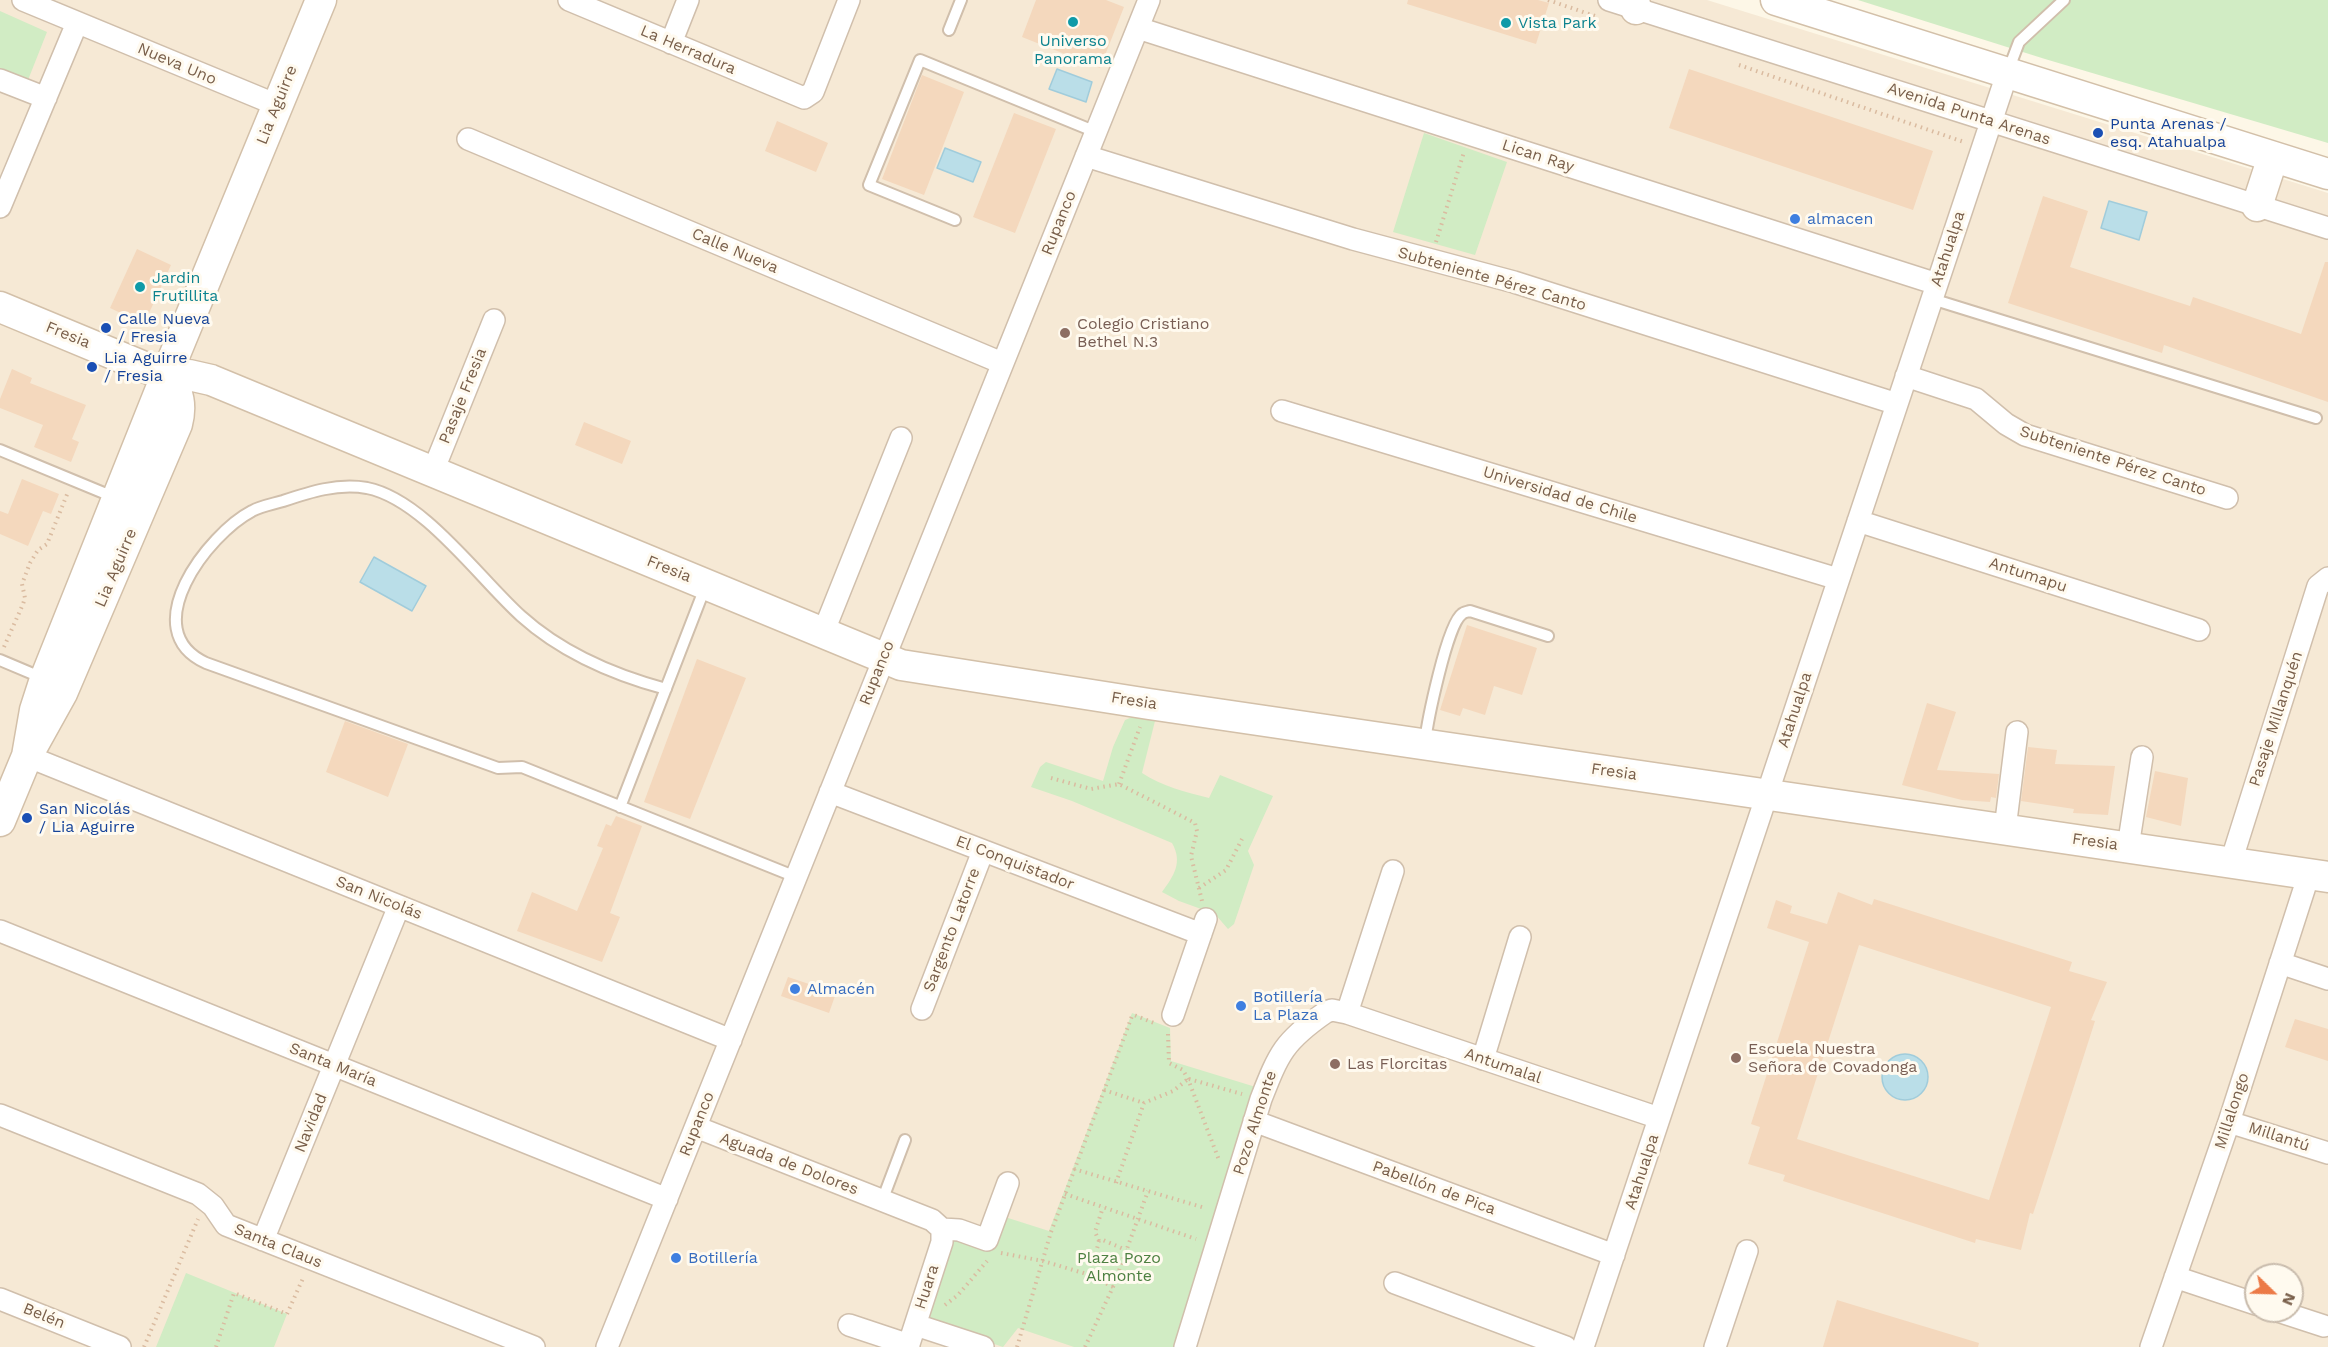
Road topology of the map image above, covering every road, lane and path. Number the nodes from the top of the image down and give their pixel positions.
1 (23, 0) edge
2 (321, 0) edge
3 (569, 0) edge
4 (688, 0) edge
5 (849, 0) edge
6 (961, 0) edge
7 (1548, 0) edge
8 (1776, 0) edge
9 (2064, 0) edge
10 (1146, 1) edge
11 (1621, 7) edge
12 (77, 23) junction
13 (1138, 28) junction
14 (949, 30) dead end
15 (671, 43) junction
16 (1737, 65) dead end
17 (2007, 74) junction
18 (0, 80) edge
19 (46, 98) junction
20 (277, 105) junction
21 (1990, 121) junction
22 (1096, 132) junction
23 (1470, 134) junction
24 (468, 139) dead end
25 (1982, 148) junction
26 (1086, 156) junction
27 (2273, 157) junction
28 (2328, 174) edge
29 (2257, 206) junction
30 (0, 207) edge
31 (955, 220) dead end
32 (2328, 228) edge
33 (1431, 260) junction
34 (1934, 291) junction
35 (0, 307) edge
36 (494, 320) dead end
37 (1002, 363) junction
38 (166, 376) junction
39 (1906, 376) junction
40 (1897, 404) junction
41 (1282, 411) dead end
42 (2316, 418) dead end
43 (901, 438) dead end
44 (0, 450) edge
45 (433, 471) junction
46 (73, 480) junction
47 (2226, 498) dead end
48 (127, 508) junction
49 (1858, 521) junction
50 (2328, 578) edge
51 (1839, 579) junction
52 (706, 585) junction
53 (2199, 630) dead end
54 (823, 633) junction
55 (1548, 636) dead end
56 (883, 658) junction
57 (0, 659) edge
58 (45, 679) junction
59 (666, 689) junction
60 (1149, 704) junction
61 (2017, 732) dead end
62 (1425, 744) junction
63 (27, 756) junction
64 (2142, 757) dead end
65 (1051, 778) dead end
66 (1119, 784) junction
67 (830, 792) junction
68 (1767, 794) junction
69 (620, 807) junction
70 (0, 821) edge
71 (2005, 829) junction
72 (1242, 839) dead end
73 (2128, 847) junction
74 (983, 851) junction
75 (2231, 862) junction
76 (1393, 871) dead end
77 (2319, 875) edge
78 (796, 877) junction
79 (1199, 888) junction
80 (399, 906) junction
81 (1204, 927) junction
82 (0, 931) edge
83 (1521, 937) dead end
84 (2280, 963) junction
85 (2328, 979) edge
86 (922, 1009) dead end
87 (1347, 1013) junction
88 (1167, 1023) junction
89 (731, 1040) junction
90 (1484, 1059) junction
91 (334, 1065) junction
92 (1188, 1079) junction
93 (1104, 1090) junction
94 (1251, 1096) dead end
95 (1144, 1103) junction
96 (0, 1115) edge
97 (1659, 1118) junction
98 (1254, 1121) junction
99 (2229, 1122) junction
100 (696, 1127) junction
101 (905, 1140) dead end
102 (2328, 1153) edge
103 (1219, 1166) dead end
104 (1074, 1169) junction
105 (1116, 1182) junction
106 (1008, 1183) dead end
107 (1148, 1191) junction
108 (1065, 1194) junction
109 (1209, 1198) dead end
110 (206, 1199) junction
111 (667, 1199) junction
112 (882, 1201) junction
113 (1103, 1207) junction
114 (1205, 1208) junction
115 (1137, 1219) junction
116 (1202, 1219) dead end
117 (942, 1229) junction
118 (1199, 1229) dead end
119 (1196, 1239) junction
120 (263, 1240) junction
121 (1099, 1241) junction
122 (1126, 1250) junction
123 (1192, 1250) dead end
124 (1747, 1251) dead end
125 (1614, 1255) junction
126 (312, 1259) junction
127 (1043, 1261) junction
128 (1090, 1275) junction
129 (2175, 1277) junction
130 (1395, 1283) dead end
131 (1113, 1287) junction
132 (0, 1299) edge
133 (2244, 1300) edge
134 (2304, 1319) edge
135 (849, 1325) dead end
136 (2324, 1326) dead end
137 (923, 1327) junction
138 (909, 1346) edge
139 (120, 1347) edge
140 (144, 1347) edge
141 (216, 1347) edge
142 (534, 1347) edge
143 (607, 1347) edge
144 (983, 1347) edge
145 (1017, 1347) edge
146 (1085, 1347) edge
147 (1185, 1347) edge
148 (1566, 1347) edge
149 (1583, 1347) edge
150 (1715, 1347) edge
151 (2151, 1347) edge

1 - 12 street, Nueva Uno
2 - 20 street, Lia Aguirre
3 - 15 street, La Herradura
4 - 15 street
5 - 15 street, La Herradura
6 - 14 lane
7 - 11 path
8 - 17 street
9 - 17 lane
10 - 13 street, Rupanco
11 - 21 street, Avenida Punta Arenas
12 - 19 street
12 - 20 street, Nueva Uno
13 - 22 street, Rupanco
13 - 23 street, Lican Ray
16 - 25 path
17 - 21 street, Atahualpa
17 - 27 street
18 - 19 street
19 - 30 street
20 - 38 street, Lia Aguirre
21 - 25 street, Atahualpa
21 - 29 street, Avenida Punta Arenas
22 - 26 street, Rupanco
22 - 31 lane
23 - 33 path
23 - 34 street, Lican Ray
24 - 37 street, Calle Nueva
25 - 34 street, Atahualpa
26 - 33 street, Subteniente Pérez Canto
26 - 37 street, Rupanco
27 - 28 street
27 - 29 street
29 - 32 street, Avenida Punta Arenas
33 - 40 street, Subteniente Pérez Canto
34 - 39 street, Atahualpa
34 - 42 lane
35 - 38 street, Fresia
36 - 45 street, Pasaje Fresia
37 - 56 street, Rupanco
38 - 45 street, Fresia
38 - 48 street, Lia Aguirre
39 - 40 street, Atahualpa
39 - 47 street, Subteniente Pérez Canto
40 - 49 street, Atahualpa
41 - 51 street, Universidad de Chile
43 - 54 street
44 - 46 lane
45 - 52 street, Fresia
46 - 48 lane
46 - 57 path
48 - 58 street, Lia Aguirre
48 - 63 street, Lia Aguirre
49 - 51 street, Atahualpa
49 - 53 street, Antumapu
50 - 75 street, Pasaje Millanquén
51 - 68 street, Atahualpa
52 - 54 street, Fresia
52 - 59 lane
54 - 56 street, Fresia
55 - 62 lane
56 - 60 street, Fresia
56 - 67 street, Rupanco
57 - 58 lane
58 - 63 street, Lia Aguirre
59 - 69 lane
59 - 69 lane
60 - 62 street, Fresia
60 - 66 path
61 - 71 street
62 - 68 street, Fresia
63 - 70 street, Lia Aguirre
63 - 80 street, San Nicolás
64 - 73 street
65 - 66 path
66 - 79 path
67 - 74 street, El Conquistador
67 - 78 street, Rupanco
68 - 71 street, Fresia
68 - 97 street, Atahualpa
69 - 78 lane
71 - 73 street, Fresia
72 - 79 path
73 - 75 street, Fresia
74 - 81 street, El Conquistador
74 - 86 street, Sargento Latorre
75 - 77 street, Fresia
76 - 87 street
77 - 84 street, Millalongo
78 - 89 street, Rupanco
79 - 81 path
80 - 89 street, San Nicolás
80 - 91 street, Navidad
81 - 88 street
82 - 91 street, Santa María
83 - 90 street
84 - 85 street
84 - 99 street, Millalongo
87 - 90 street, Antumalal
87 - 98 street, Pozo Almonte
88 - 92 path
88 - 93 path
89 - 100 street, Rupanco
90 - 97 street, Antumalal
91 - 111 street, Santa María
91 - 120 street, Navidad
92 - 94 path
92 - 95 path
92 - 103 path
93 - 95 path
93 - 104 path
95 - 105 path
96 - 110 street, Santa Claus
97 - 125 street, Atahualpa
98 - 125 street, Pabellón de Pica
98 - 147 street, Pozo Almonte
99 - 102 street, Millantú
99 - 129 street, Millalongo
100 - 111 street, Rupanco
100 - 112 street, Aguada de Dolores
101 - 112 lane
104 - 105 path
104 - 108 path
105 - 107 path
106 - 117 street, Aguada de Dolores
107 - 114 path
107 - 115 path
108 - 113 path
108 - 127 path
109 - 114 path
110 - 120 street, Santa Claus
110 - 140 path
111 - 143 street, Rupanco
112 - 117 street, Aguada de Dolores
113 - 115 path
113 - 121 path
114 - 116 path
115 - 119 path
115 - 122 path
117 - 137 street, Huara
118 - 119 path
119 - 123 path
120 - 126 street, Santa Claus
121 - 122 path
121 - 128 path
122 - 131 path
124 - 150 street
125 - 149 street, Atahualpa
126 - 141 path
126 - 142 street, Santa Claus
127 - 128 path
127 - 137 path
127 - 145 path
128 - 131 path
129 - 133 street
129 - 151 street, Millalongo
130 - 148 street
131 - 146 path
132 - 139 street, Belén
134 - 136 street
135 - 138 street, Huara
137 - 138 street, Huara
137 - 144 street

